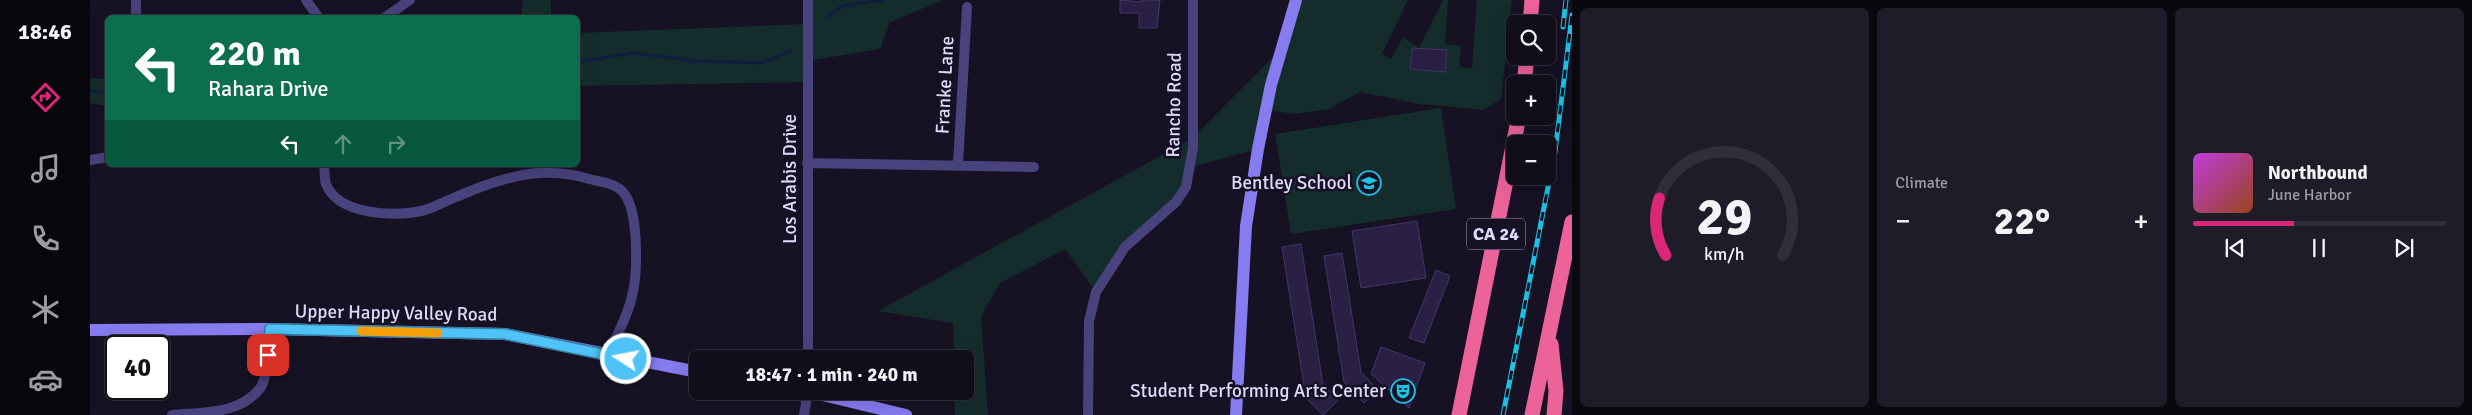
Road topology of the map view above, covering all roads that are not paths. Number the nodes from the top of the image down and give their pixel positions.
1 (136, 0) edge
2 (306, 0) edge
3 (410, 0) edge
4 (808, 0) edge
5 (1192, 0) edge
6 (1296, 0) edge
7 (1532, 0) edge
8 (966, 7) dead end
9 (136, 15) edge
10 (317, 15) edge
11 (388, 15) edge
12 (1531, 15) edge
13 (1517, 125) edge
14 (105, 158) edge
15 (90, 160) edge
16 (807, 163) junction
17 (958, 164) junction
18 (324, 167) edge
19 (1034, 167) dead end
20 (1572, 222) edge
21 (270, 329) junction
22 (90, 330) edge
23 (1550, 330) junction
24 (808, 350) edge
25 (608, 356) junction
26 (689, 370) edge
27 (806, 400) edge
28 (844, 400) edge
29 (172, 415) edge
30 (804, 415) edge
31 (906, 415) edge
32 (1088, 415) edge
33 (1236, 415) edge
34 (1459, 415) edge
35 (1532, 415) edge
36 (1554, 415) edge

1 - 9 street
2 - 10 street
3 - 11 street
4 - 16 street, Los Arabis Drive
5 - 32 street, Rancho Road
6 - 33 street
7 - 12 highway
8 - 17 street, Franke Lane
13 - 34 highway, CA 24
14 - 15 street
16 - 17 street
16 - 24 street, Los Arabis Drive
17 - 19 street
18 - 25 street
20 - 23 highway
21 - 22 street, Upper Happy Valley Road
21 - 25 street, Upper Happy Valley Road
21 - 29 street
23 - 35 highway
23 - 36 highway
25 - 26 street, Upper Happy Valley Road
27 - 30 street
28 - 31 street

